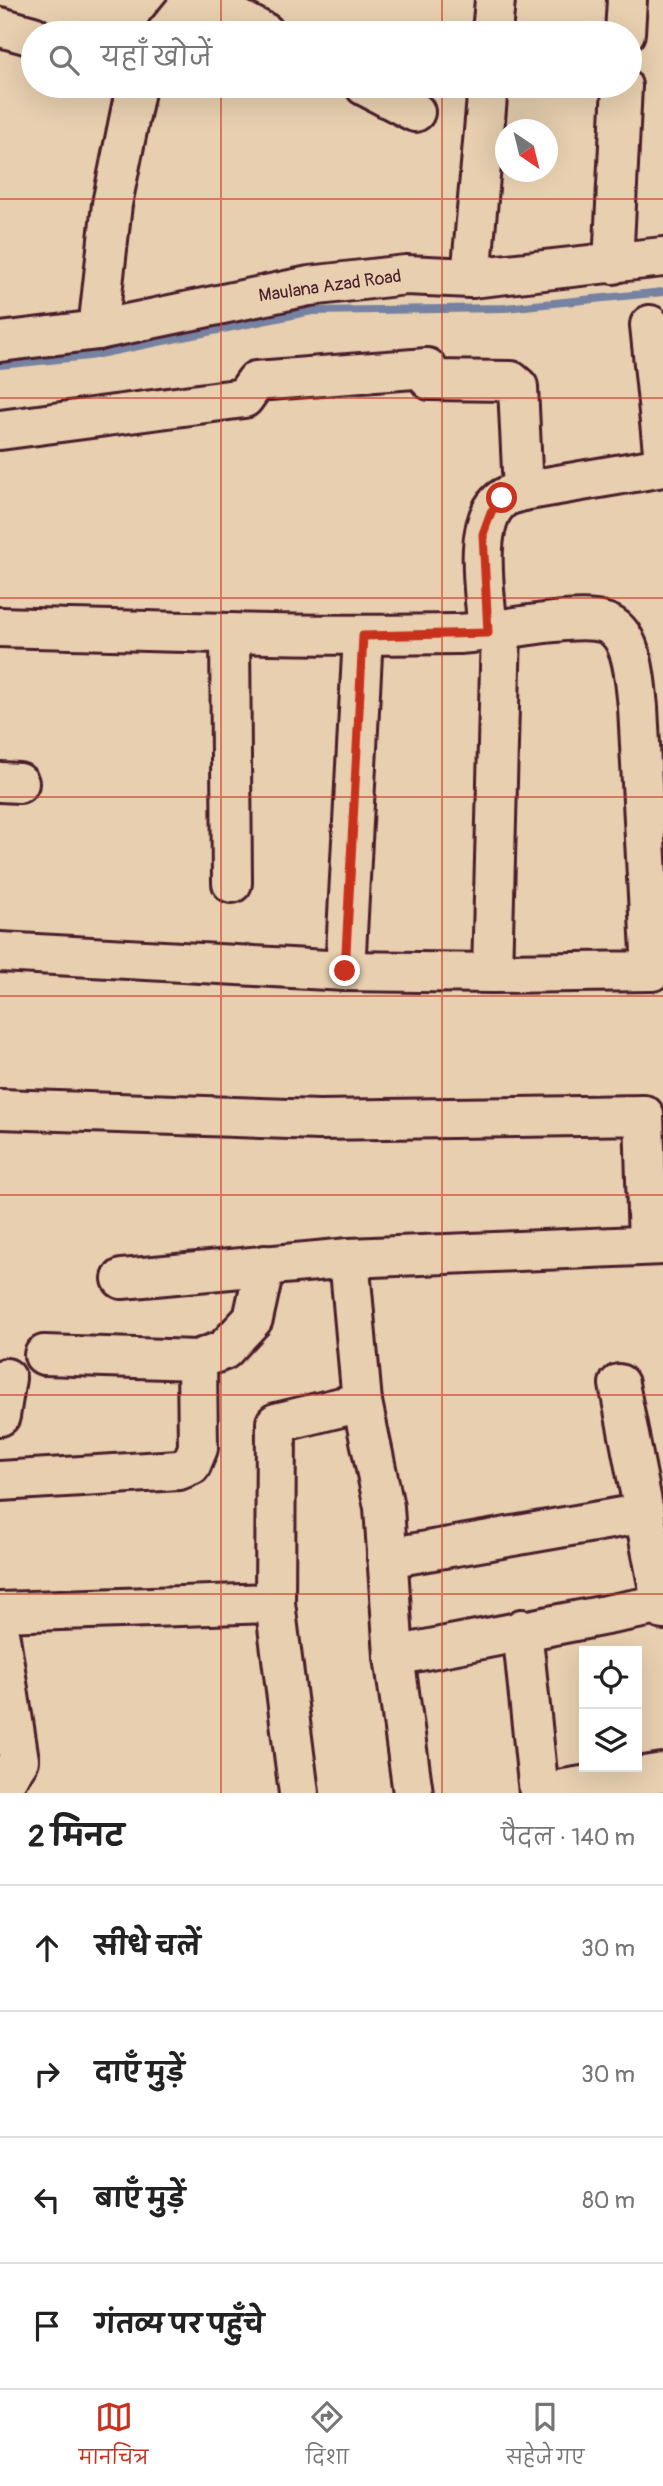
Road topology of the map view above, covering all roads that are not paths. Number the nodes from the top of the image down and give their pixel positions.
1 (193, 0) edge
2 (202, 0) edge
3 (495, 0) edge
4 (627, 0) edge
5 (176, 21) edge
6 (242, 21) edge
7 (493, 21) edge
8 (626, 21) edge
9 (0, 27) edge
10 (21, 33) edge
11 (134, 98) edge
12 (388, 98) edge
13 (487, 98) edge
14 (621, 98) edge
15 (415, 112) dead end
16 (663, 257) edge
17 (613, 264) junction
18 (471, 278) junction
19 (650, 325) dead end
20 (98, 330) junction
21 (0, 342) edge
22 (0, 430) edge
23 (663, 451) edge
24 (663, 467) edge
25 (523, 491) junction
26 (0, 627) edge
27 (495, 632) junction
28 (230, 633) junction
29 (363, 636) junction
30 (232, 883) dead end
31 (0, 952) edge
32 (658, 970) edge
33 (345, 971) junction
34 (492, 973) junction
35 (0, 1109) edge
36 (653, 1115) edge
37 (656, 1245) edge
38 (349, 1258) junction
39 (265, 1265) junction
40 (122, 1279) dead end
41 (44, 1355) dead end
42 (197, 1360) junction
43 (6, 1378) dead end
44 (619, 1384) dead end
45 (362, 1402) junction
46 (0, 1416) edge
47 (0, 1481) edge
48 (645, 1513) junction
49 (387, 1558) junction
50 (275, 1604) junction
51 (663, 1604) edge
52 (663, 1610) edge
53 (0, 1612) edge
54 (522, 1629) junction
55 (0, 1638) edge
56 (394, 1656) junction
57 (663, 1773) edge
58 (0, 1789) edge
59 (299, 1793) edge
60 (413, 1793) edge
61 (539, 1793) edge

1 - 5 street
2 - 6 street
3 - 7 street
4 - 8 street
9 - 10 street
11 - 20 street
12 - 15 street
13 - 18 street
14 - 17 street
16 - 17 street, Maulana Azad Road
17 - 18 street, Maulana Azad Road
18 - 20 street, Maulana Azad Road
19 - 23 street
20 - 21 street, Maulana Azad Road
22 - 25 street
24 - 25 street
25 - 27 street
26 - 28 street
27 - 29 street
27 - 32 street
27 - 34 street
28 - 29 street
28 - 30 street
29 - 33 street
31 - 33 street
32 - 34 street
33 - 34 street
35 - 36 street
36 - 37 street
37 - 38 street
38 - 39 street
38 - 45 street
39 - 40 street
39 - 42 street
41 - 42 street
42 - 47 street
43 - 46 street
44 - 48 street
45 - 49 street
45 - 50 street
48 - 49 street
48 - 51 street
49 - 56 street
50 - 53 street
50 - 59 street
51 - 52 street
51 - 54 street
54 - 56 street
54 - 61 street
55 - 58 street
56 - 60 street
57 - 61 street

